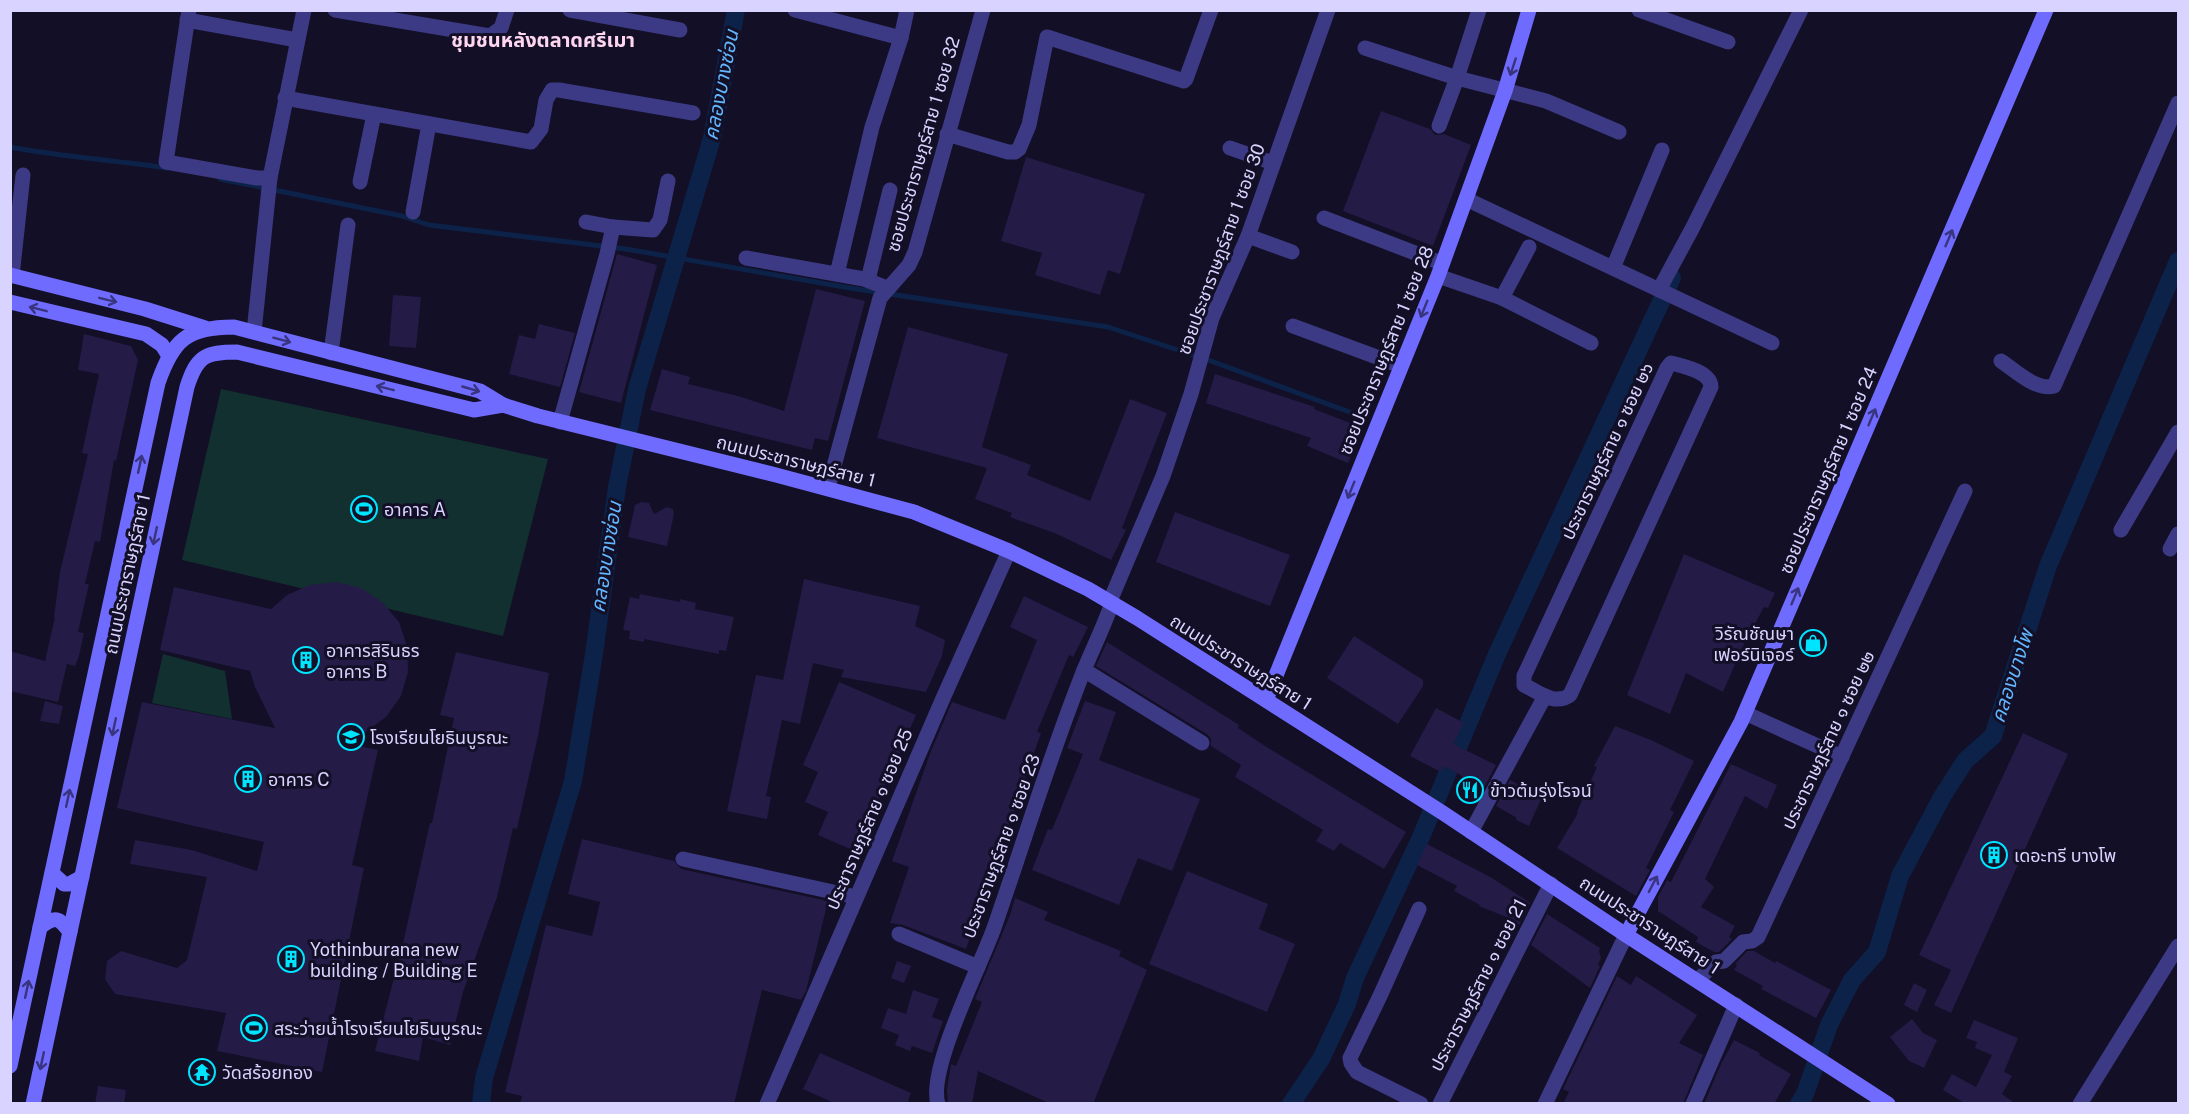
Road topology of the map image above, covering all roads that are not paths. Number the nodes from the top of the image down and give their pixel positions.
1 (304, 10) edge
2 (335, 10) edge
3 (507, 10) edge
4 (570, 10) edge
5 (795, 10) edge
6 (907, 10) edge
7 (983, 10) edge
8 (1211, 10) edge
9 (1328, 10) edge
10 (1479, 10) edge
11 (1529, 10) edge
12 (1640, 10) edge
13 (1801, 10) edge
14 (2046, 10) edge
15 (188, 15) edge
16 (680, 30) dead end
17 (901, 38) junction
18 (297, 40) junction
19 (1728, 42) dead end
20 (1365, 48) dead end
21 (1457, 78) junction
22 (1505, 92) junction
23 (285, 98) junction
24 (2178, 103) edge
25 (693, 113) dead end
26 (374, 114) junction
27 (429, 124) junction
28 (1438, 126) dead end
29 (1619, 132) dead end
30 (947, 134) junction
31 (1230, 148) dead end
32 (1662, 150) dead end
33 (1273, 163) junction
34 (23, 175) dead end
35 (668, 181) dead end
36 (360, 182) dead end
37 (269, 185) junction
38 (890, 190) dead end
39 (1466, 199) junction
40 (413, 212) dead end
41 (1324, 218) dead end
42 (586, 222) dead end
43 (348, 225) dead end
44 (1248, 236) junction
45 (611, 239) junction
46 (1529, 246) dead end
47 (1292, 252) dead end
48 (746, 258) dead end
49 (1613, 268) junction
50 (1440, 270) junction
51 (837, 274) junction
52 (11, 276) edge
53 (868, 280) junction
54 (66, 289) junction
55 (885, 292) junction
56 (1666, 293) junction
57 (1502, 298) junction
58 (10, 302) edge
59 (62, 314) junction
60 (1293, 326) dead end
61 (204, 328) junction
62 (254, 332) junction
63 (1591, 343) dead end
64 (1772, 343) dead end
65 (331, 352) junction
66 (168, 356) junction
67 (2001, 361) dead end
68 (1401, 366) junction
69 (503, 405) junction
70 (560, 422) junction
71 (2178, 432) edge
72 (828, 488) junction
73 (1965, 492) dead end
74 (2121, 530) dead end
75 (2178, 534) edge
76 (2170, 549) dead end
77 (1009, 551) junction
78 (1111, 602) junction
79 (1084, 670) junction
80 (1545, 696) junction
81 (1266, 700) junction
82 (1745, 713) junction
83 (1202, 743) dead end
84 (1842, 757) junction
85 (1472, 832) junction
86 (683, 859) dead end
87 (52, 873) junction
88 (82, 877) junction
89 (1551, 884) junction
90 (856, 897) junction
91 (1419, 909) dead end
92 (40, 927) junction
93 (70, 932) junction
94 (900, 934) dead end
95 (1626, 935) junction
96 (2178, 946) edge
97 (978, 967) junction
98 (1698, 980) junction
99 (1736, 1005) junction
100 (12, 1050) edge
101 (10, 1066) edge
102 (33, 1104) edge
103 (767, 1104) edge
104 (938, 1104) edge
105 (1421, 1104) edge
106 (1440, 1104) edge
107 (1545, 1104) edge
108 (1693, 1104) edge
109 (1888, 1104) edge
110 (2079, 1104) edge

1 - 18 street
2 - 3 street
4 - 16 street
5 - 17 street
6 - 17 street
7 - 30 street, ซอยประชาราษฎร์สาย 1 ซอย 32
8 - 30 street
9 - 33 street, ซอยประชาราษฎร์สาย 1 ซอย 30
10 - 21 street
11 -> 22 main road, ซอยประชาราษฎร์สาย 1 ซอย 28
12 - 19 street
13 - 56 street
82 -> 14 main road, ซอยประชาราษฎร์สาย 1 ซอย 24
15 - 18 street
15 - 37 street
17 - 51 street
18 - 23 street
20 - 21 street
21 - 22 street
21 - 28 street
22 - 29 street
22 - 39 main road, ซอยประชาราษฎร์สาย 1 ซอย 28
23 - 26 street
23 - 37 street
24 - 67 street
25 - 27 street
26 - 27 street
26 - 36 street
27 - 40 street
30 - 55 street, ซอยประชาราษฎร์สาย 1 ซอย 32
31 - 33 street
32 - 49 street
33 - 44 street, ซอยประชาราษฎร์สาย 1 ซอย 30
34 - 52 street
35 - 45 street
37 - 62 street
38 - 53 street
39 - 49 street
39 - 50 main road, ซอยประชาราษฎร์สาย 1 ซอย 28
41 - 50 street
42 - 45 street
43 - 65 street
44 - 47 street
44 - 78 street, ซอยประชาราษฎร์สาย 1 ซอย 30
45 - 70 street
46 - 57 street
48 - 51 street
49 - 56 street
50 - 57 street
50 -> 68 main road, ซอยประชาราษฎร์สาย 1 ซอย 28
51 - 53 street
52 - 54 main road, ถนนประชาราษฎร์สาย 1
53 - 55 street
54 - 59 main road
54 -> 61 main road, ถนนประชาราษฎร์สาย 1
55 - 72 street, ซอยประชาราษฎร์สาย 1 ซอย 32
56 - 64 street
57 - 63 street
59 -> 58 main road
59 - 66 main road
60 - 68 street
61 - 62 main road, ถนนประชาราษฎร์สาย 1
61 - 66 main road, ถนนประชาราษฎร์สาย 1
62 -> 65 main road, ถนนประชาราษฎร์สาย 1
65 -> 69 main road, ถนนประชาราษฎร์สาย 1
87 -> 66 main road, ถนนประชาราษฎร์สาย 1
68 -> 81 main road, ซอยประชาราษฎร์สาย 1 ซอย 28
69 - 70 main road, ถนนประชาราษฎร์สาย 1
69 -> 88 main road, ถนนประชาราษฎร์สาย 1
70 - 72 main road, ถนนประชาราษฎร์สาย 1
71 - 74 street
72 - 77 main road, ถนนประชาราษฎร์สาย 1
73 - 84 street, ประชาราษฎร์สาย ๑ ซอย ๒๒
75 - 76 street
77 - 78 main road, ถนนประชาราษฎร์สาย 1
77 - 90 street, ประชาราษฎร์สาย ๑ ซอย 25
78 - 79 street, ประชาราษฎร์สาย ๑ ซอย 23
78 - 81 main road, ถนนประชาราษฎร์สาย 1
79 - 83 street
79 - 97 street, ประชาราษฎร์สาย ๑ ซอย 23
80 - 80 street, ประชาราษฎร์สาย ๑ ซอย ๒๖
80 - 85 street
81 - 85 main road, ถนนประชาราษฎร์สาย 1
82 - 84 street
95 -> 82 main road, ซอยประชาราษฎร์สาย 1 ซอย 24
84 - 98 street, ประชาราษฎร์สาย ๑ ซอย ๒๒
85 - 89 main road, ถนนประชาราษฎร์สาย 1
86 - 90 street
87 - 88 main road
87 - 92 main road, ถนนประชาราษฎร์สาย 1
88 - 93 main road, ถนนประชาราษฎร์สาย 1
89 - 95 main road, ถนนประชาราษฎร์สาย 1
89 - 106 street, ประชาราษฎร์สาย ๑ ซอย 21
90 - 103 street, ประชาราษฎร์สาย ๑ ซอย 25
91 - 105 street
92 - 93 main road
100 -> 92 main road, ถนนประชาราษฎร์สาย 1
93 -> 102 main road, ถนนประชาราษฎร์สาย 1
94 - 97 street
95 - 98 main road, ถนนประชาราษฎร์สาย 1
95 - 107 street
96 - 110 street
97 - 104 street, ประชาราษฎร์สาย ๑ ซอย 23
98 - 99 main road, ถนนประชาราษฎร์สาย 1
99 - 108 street
99 - 109 main road, ถนนประชาราษฎร์สาย 1
100 - 101 main road, ถนนประชาราษฎร์สาย 1

